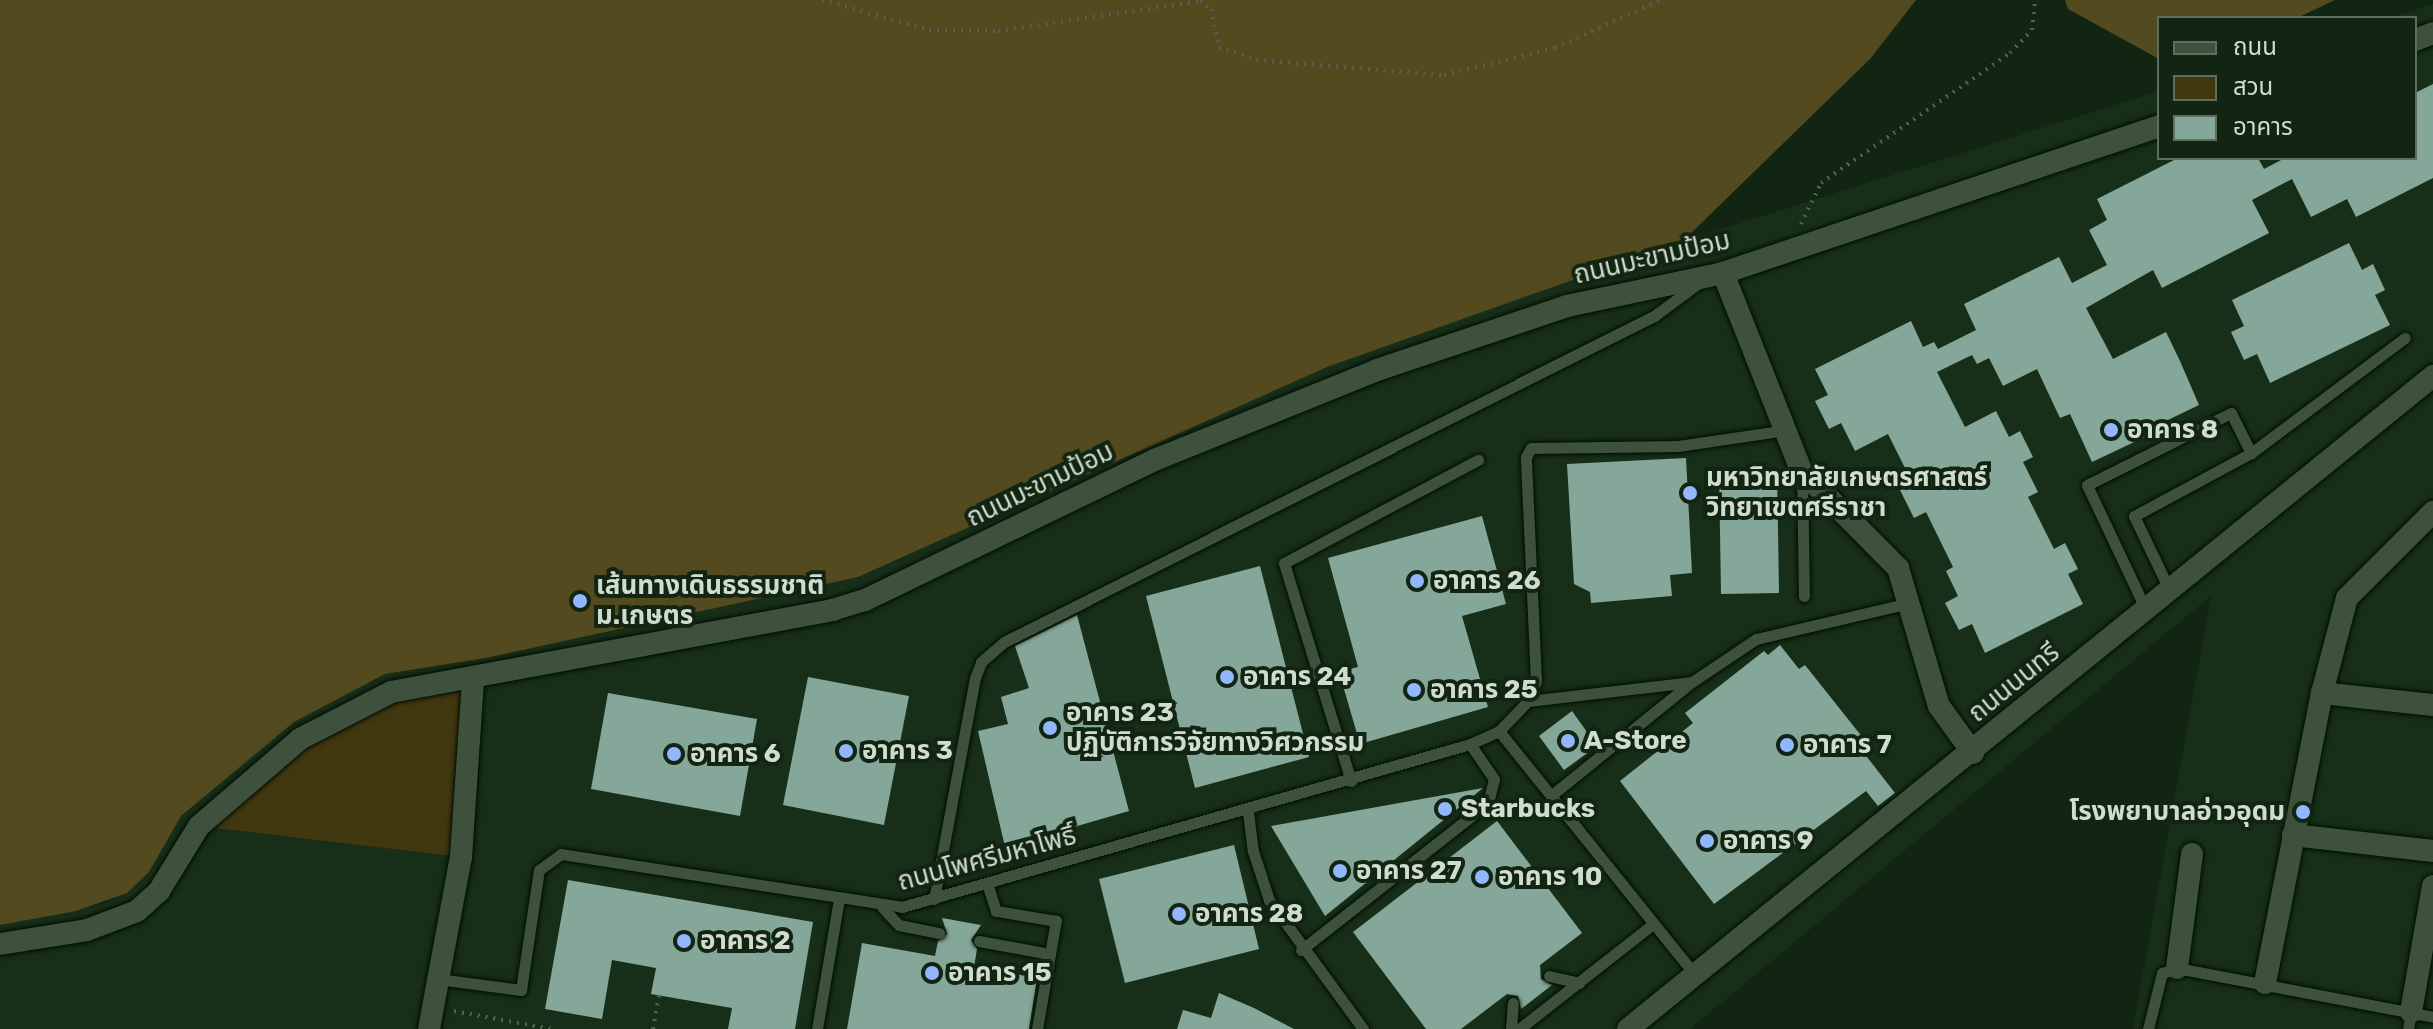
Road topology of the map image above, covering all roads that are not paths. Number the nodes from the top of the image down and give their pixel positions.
1 (2157, 127) edge
2 (1716, 274) junction
3 (2405, 338) dead end
4 (2433, 376) edge
5 (1787, 430) junction
6 (2251, 453) junction
7 (1478, 460) dead end
8 (1801, 470) junction
9 (2433, 512) edge
10 (2170, 591) junction
11 (1804, 596) dead end
12 (1910, 603) junction
13 (2146, 611) junction
14 (473, 680) junction
15 (1692, 682) junction
16 (2322, 693) junction
17 (1528, 701) junction
18 (2433, 705) edge
19 (1499, 731) junction
20 (1470, 744) junction
21 (1973, 753) junction
22 (1351, 781) junction
23 (1553, 794) junction
24 (1248, 812) junction
25 (2293, 835) junction
26 (2433, 851) edge
27 (2192, 854) dead end
28 (987, 884) junction
29 (2433, 886) edge
30 (839, 899) junction
31 (934, 899) junction
32 (882, 907) junction
33 (1653, 924) junction
34 (939, 933) dead end
35 (979, 941) dead end
36 (0, 944) edge
37 (1301, 950) junction
38 (1050, 954) junction
39 (2177, 968) junction
40 (1695, 975) junction
41 (1549, 976) dead end
42 (438, 979) junction
43 (1579, 983) junction
44 (2265, 983) junction
45 (1513, 1003) dead end
46 (2418, 1019) edge
47 (429, 1029) edge
48 (817, 1029) edge
49 (1037, 1029) edge
50 (1363, 1029) edge
51 (1511, 1029) edge
52 (1519, 1029) edge
53 (1628, 1029) edge
54 (2148, 1029) edge

1 - 2 street, ถนนมะขามป้อม
2 - 5 street
2 - 14 street, ถนนมะขามป้อม
2 - 31 lane
3 - 6 lane
4 - 10 street, ถนนนนทรี
5 - 8 street
5 - 17 lane
6 - 10 lane
6 - 13 lane
7 - 22 lane
8 - 11 lane
8 - 12 street
9 - 16 street
10 - 13 street, ถนนนนทรี
12 - 15 lane
12 - 21 street
13 - 21 street, ถนนนนทรี
14 - 36 street, ถนนมะขามป้อม
14 - 42 street
15 - 17 lane
15 - 23 lane
16 - 18 street
16 - 25 street
17 - 19 lane
19 - 20 lane, ถนนโพศรีมหาโพธิ์
19 - 23 lane
20 - 22 lane, ถนนโพศรีมหาโพธิ์
20 - 37 lane
21 - 40 street, ถนนนนทรี
22 - 24 lane, ถนนโพศรีมหาโพธิ์
23 - 33 lane
24 - 28 lane, ถนนโพศรีมหาโพธิ์
24 - 37 lane
25 - 26 street
25 - 44 street
27 - 39 street
28 - 31 lane, ถนนโพศรีมหาโพธิ์
28 - 38 lane
29 - 46 street
30 - 32 lane, ถนนโพศรีมหาโพธิ์
30 - 42 lane, ถนนโพศรีมหาโพธิ์
30 - 48 lane
31 - 32 lane, ถนนโพศรีมหาโพธิ์
32 - 34 lane
33 - 40 lane
33 - 43 lane
35 - 38 lane
37 - 50 lane
38 - 49 lane
39 - 44 lane
39 - 54 lane
40 - 53 street, ถนนนนทรี
41 - 43 lane
42 - 47 street
43 - 52 lane
44 - 46 lane
45 - 51 lane

